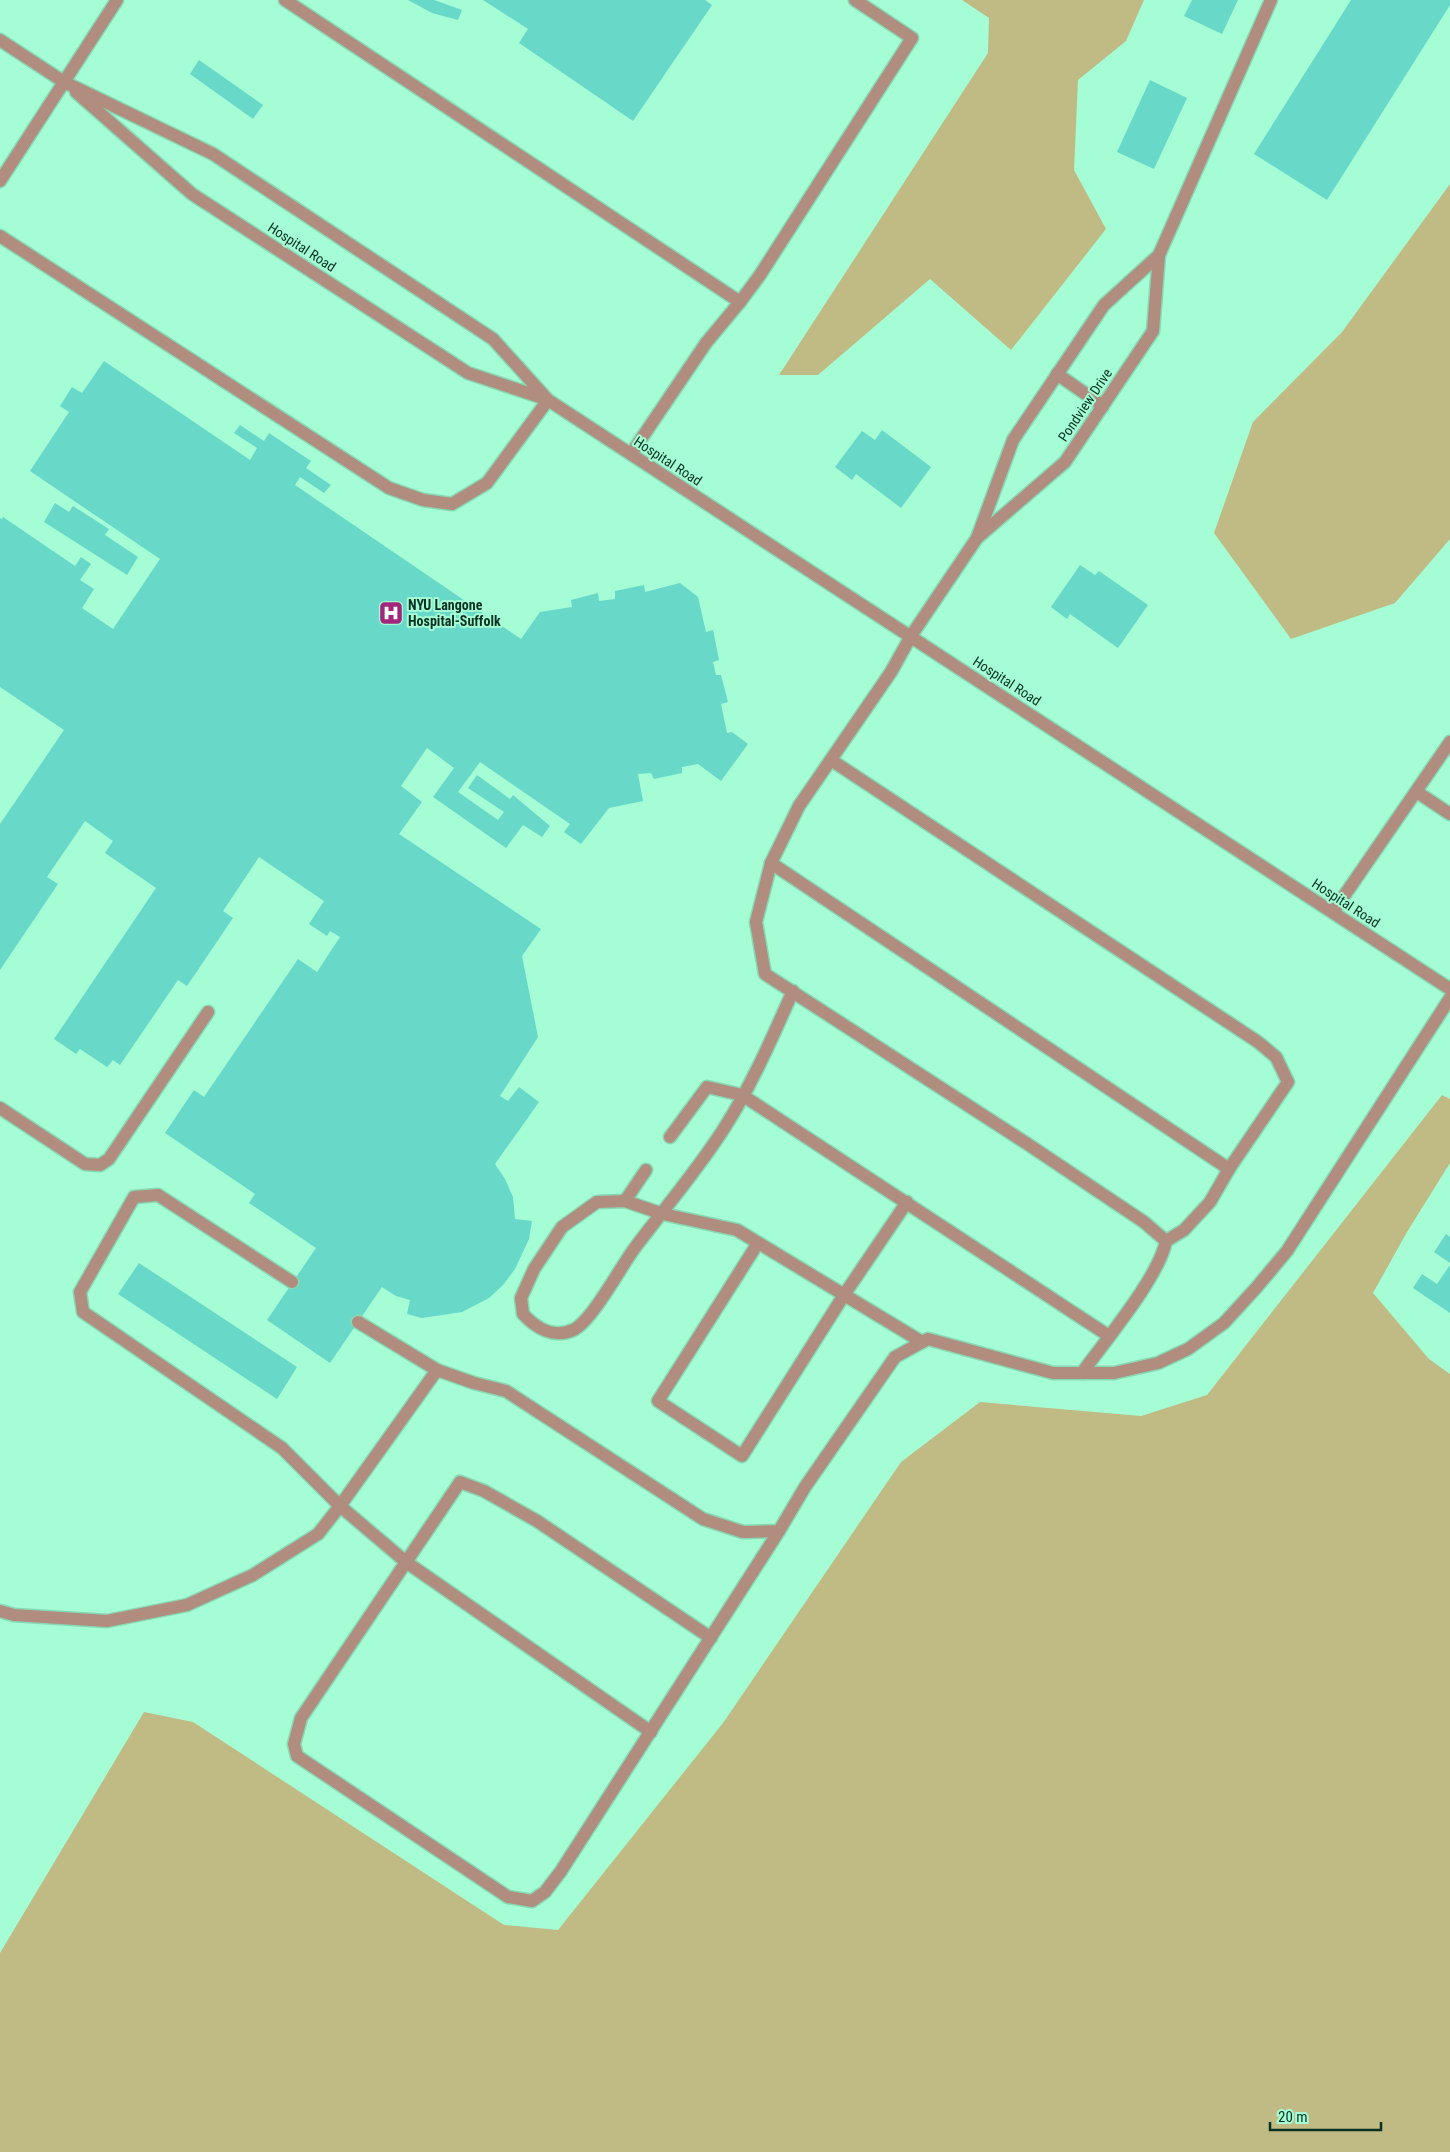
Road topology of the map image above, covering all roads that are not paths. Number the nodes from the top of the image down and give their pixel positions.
1 (117, 0) edge
2 (285, 0) edge
3 (855, 0) edge
4 (1271, 0) edge
5 (0, 40) edge
6 (64, 82) junction
7 (0, 181) edge
8 (0, 236) edge
9 (1158, 255) junction
10 (740, 302) junction
11 (1057, 374) junction
12 (548, 400) junction
13 (1103, 406) junction
14 (631, 454) junction
15 (977, 538) junction
16 (911, 636) junction
17 (1450, 742) edge
18 (831, 760) junction
19 (1417, 792) junction
20 (1450, 814) edge
21 (771, 863) junction
22 (1333, 912) junction
23 (1450, 989) edge
24 (793, 991) junction
25 (1450, 998) edge
26 (208, 1012) dead end
27 (742, 1095) junction
28 (0, 1108) edge
29 (670, 1137) dead end
30 (1229, 1169) junction
31 (646, 1170) dead end
32 (625, 1201) junction
33 (907, 1202) junction
34 (663, 1214) junction
35 (1166, 1241) junction
36 (758, 1243) junction
37 (292, 1282) dead end
38 (844, 1295) junction
39 (358, 1322) dead end
40 (1109, 1336) junction
41 (922, 1342) junction
42 (437, 1370) junction
43 (1082, 1373) junction
44 (340, 1506) junction
45 (778, 1531) junction
46 (406, 1562) junction
47 (0, 1611) edge
48 (711, 1638) junction
49 (651, 1732) junction

1 - 6 street
2 - 10 street
3 - 10 street
4 - 9 street, Pondview Drive
5 - 6 street, Hospital Road
6 - 7 street
6 - 12 street, Hospital Road
6 - 12 street, Hospital Road
8 - 12 street
9 - 11 street, Pondview Drive
9 - 13 street, Pondview Drive
10 - 14 street
11 - 13 street
11 - 15 street, Pondview Drive
12 - 14 street, Hospital Road
13 - 15 street, Pondview Drive
14 - 16 street, Hospital Road
15 - 16 street, Pondview Drive
16 - 18 street, Pondview Drive
16 - 22 street, Hospital Road
17 - 19 street
18 - 21 street, Pondview Drive
18 - 30 street
19 - 20 street
19 - 22 street
21 - 24 street, Pondview Drive
21 - 30 street
22 - 23 street, Hospital Road
24 - 27 street
24 - 35 street, Pondview Drive
25 - 43 street
26 - 28 street
27 - 29 street
27 - 33 street
27 - 34 street
30 - 35 street
31 - 32 street
32 - 34 street
32 - 34 street
33 - 38 street
33 - 40 street
34 - 36 street
35 - 40 street
36 - 38 street
36 - 38 street
37 - 44 street
38 - 41 street
39 - 42 street
40 - 43 street
41 - 43 street
41 - 45 street
42 - 44 street
42 - 45 street
44 - 46 street
44 - 47 street
45 - 48 street
46 - 48 street
46 - 49 street
46 - 49 street
48 - 49 street

